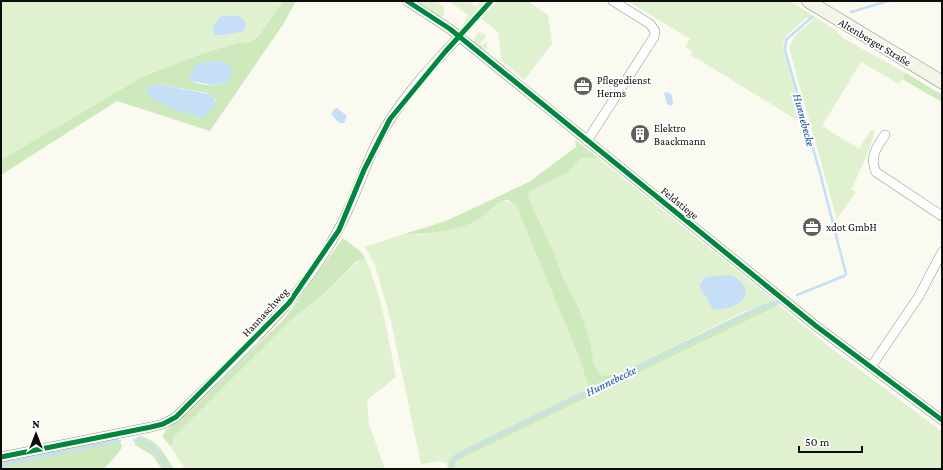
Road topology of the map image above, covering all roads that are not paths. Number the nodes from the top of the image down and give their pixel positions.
1 (407, 1) edge
2 (613, 1) edge
3 (808, 1) edge
4 (459, 37) junction
5 (942, 82) edge
6 (885, 135) dead end
7 (587, 141) junction
8 (942, 216) edge
9 (942, 252) edge
10 (871, 367) junction
11 (942, 420) edge
12 (1, 457) edge

1 - 4 street, Feldstiege
2 - 7 street
3 - 5 main road, Altenberger Straße
4 - 7 street, Feldstiege
4 - 12 street, Hannaschweg
6 - 8 street
7 - 10 street, Feldstiege
9 - 10 street
10 - 11 street, Feldstiege

